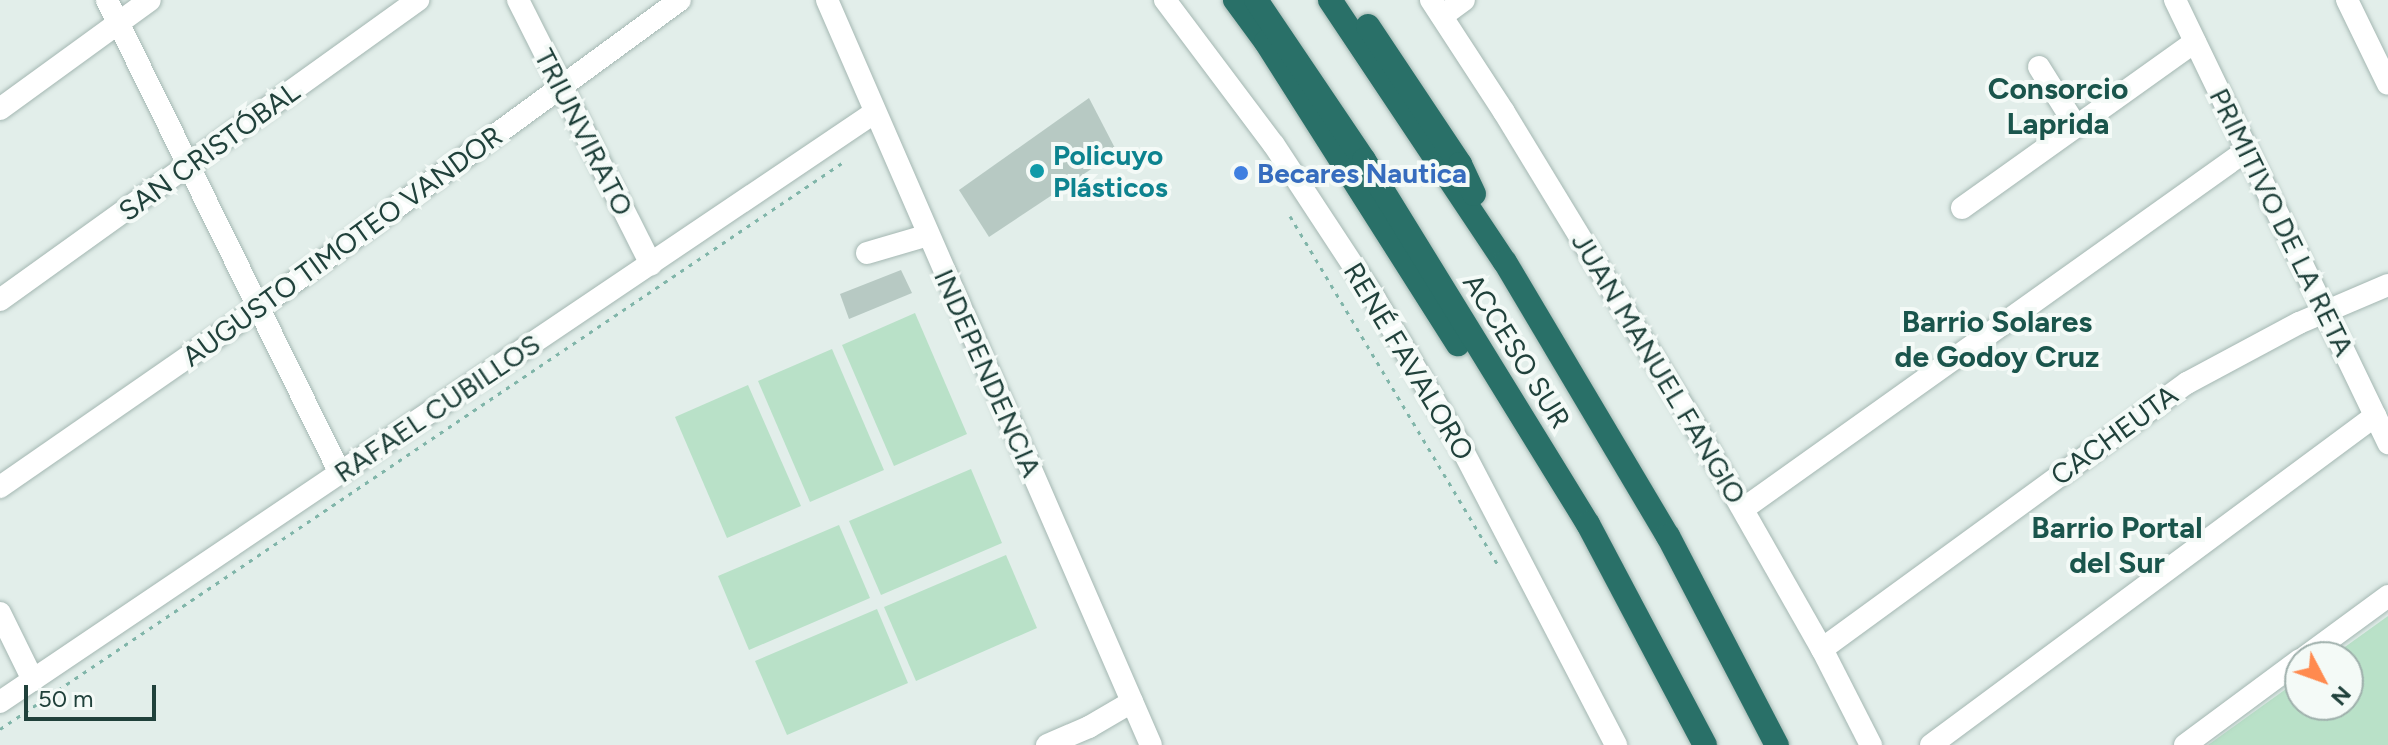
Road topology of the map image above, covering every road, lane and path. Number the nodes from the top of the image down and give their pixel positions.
1 (107, 0) edge
2 (150, 0) edge
3 (418, 0) edge
4 (518, 0) edge
5 (680, 0) edge
6 (827, 0) edge
7 (1165, 0) edge
8 (1235, 0) edge
9 (1256, 0) edge
10 (1330, 0) edge
11 (1350, 0) edge
12 (1464, 0) edge
13 (2175, 0) edge
14 (2347, 0) edge
15 (1436, 8) edge
16 (119, 23) junction
17 (2195, 42) junction
18 (2039, 67) dead end
19 (2388, 84) edge
20 (562, 86) junction
21 (0, 109) edge
22 (874, 113) junction
23 (2076, 126) junction
24 (2247, 150) junction
25 (842, 163) dead end
26 (190, 165) junction
27 (1962, 208) dead end
28 (1290, 216) dead end
29 (928, 235) junction
30 (867, 253) dead end
31 (1505, 262) junction
32 (651, 264) junction
33 (2388, 285) edge
34 (0, 300) edge
35 (260, 307) junction
36 (2325, 313) junction
37 (2375, 416) junction
38 (2388, 443) edge
39 (340, 473) junction
40 (0, 487) edge
41 (1743, 509) junction
42 (1500, 569) dead end
43 (2388, 596) edge
44 (0, 613) edge
45 (2327, 641) edge
46 (1651, 642) junction
47 (1822, 649) junction
48 (2284, 672) edge
49 (33, 680) junction
50 (0, 702) edge
51 (1132, 702) junction
52 (0, 729) edge
53 (1047, 745) edge
54 (1151, 745) edge
55 (1616, 745) edge
56 (1705, 745) edge
57 (1777, 745) edge
58 (1871, 745) edge
59 (1931, 745) edge
60 (2185, 745) edge

1 - 16 street
2 - 16 street
3 - 26 street, SAN CRISTÓBAL
4 - 20 street, TRIUNVIRATO
5 - 20 street, AUGUSTO TIMOTEO VANDOR
6 - 22 street, INDEPENDENCIA
7 - 55 street, RENÉ FAVALORO
8 - 46 highway
9 - 46 highway, ACCESO SUR
10 - 31 highway, ACCESO SUR
11 - 31 highway
12 - 15 street
13 - 17 street, PRIMITIVO DE LA RETA
14 - 19 street
15 - 41 street, JUAN MANUEL FANGIO
16 - 21 street
16 - 26 street
17 - 23 street
17 - 24 street, PRIMITIVO DE LA RETA
18 - 23 street
20 - 32 street, TRIUNVIRATO
20 - 35 street, AUGUSTO TIMOTEO VANDOR
22 - 29 street, INDEPENDENCIA
22 - 32 street, RAFAEL CUBILLOS
23 - 27 street
24 - 36 street, PRIMITIVO DE LA RETA
24 - 41 street
25 - 52 path
26 - 34 street, SAN CRISTÓBAL
26 - 35 street
28 - 42 path
29 - 30 street
29 - 51 street, INDEPENDENCIA
31 - 57 highway, ACCESO SUR
32 - 39 street, RAFAEL CUBILLOS
33 - 36 street, CACHEUTA
35 - 39 street
35 - 40 street, AUGUSTO TIMOTEO VANDOR
36 - 37 street, PRIMITIVO DE LA RETA
36 - 47 street, CACHEUTA
37 - 38 street, PRIMITIVO DE LA RETA
37 - 59 street
39 - 49 street, RAFAEL CUBILLOS
41 - 47 street, JUAN MANUEL FANGIO
43 - 45 street
44 - 49 street
46 - 56 highway, ACCESO SUR
47 - 58 street, JUAN MANUEL FANGIO
48 - 60 street
49 - 50 street, RAFAEL CUBILLOS
51 - 53 street
51 - 54 street, INDEPENDENCIA

